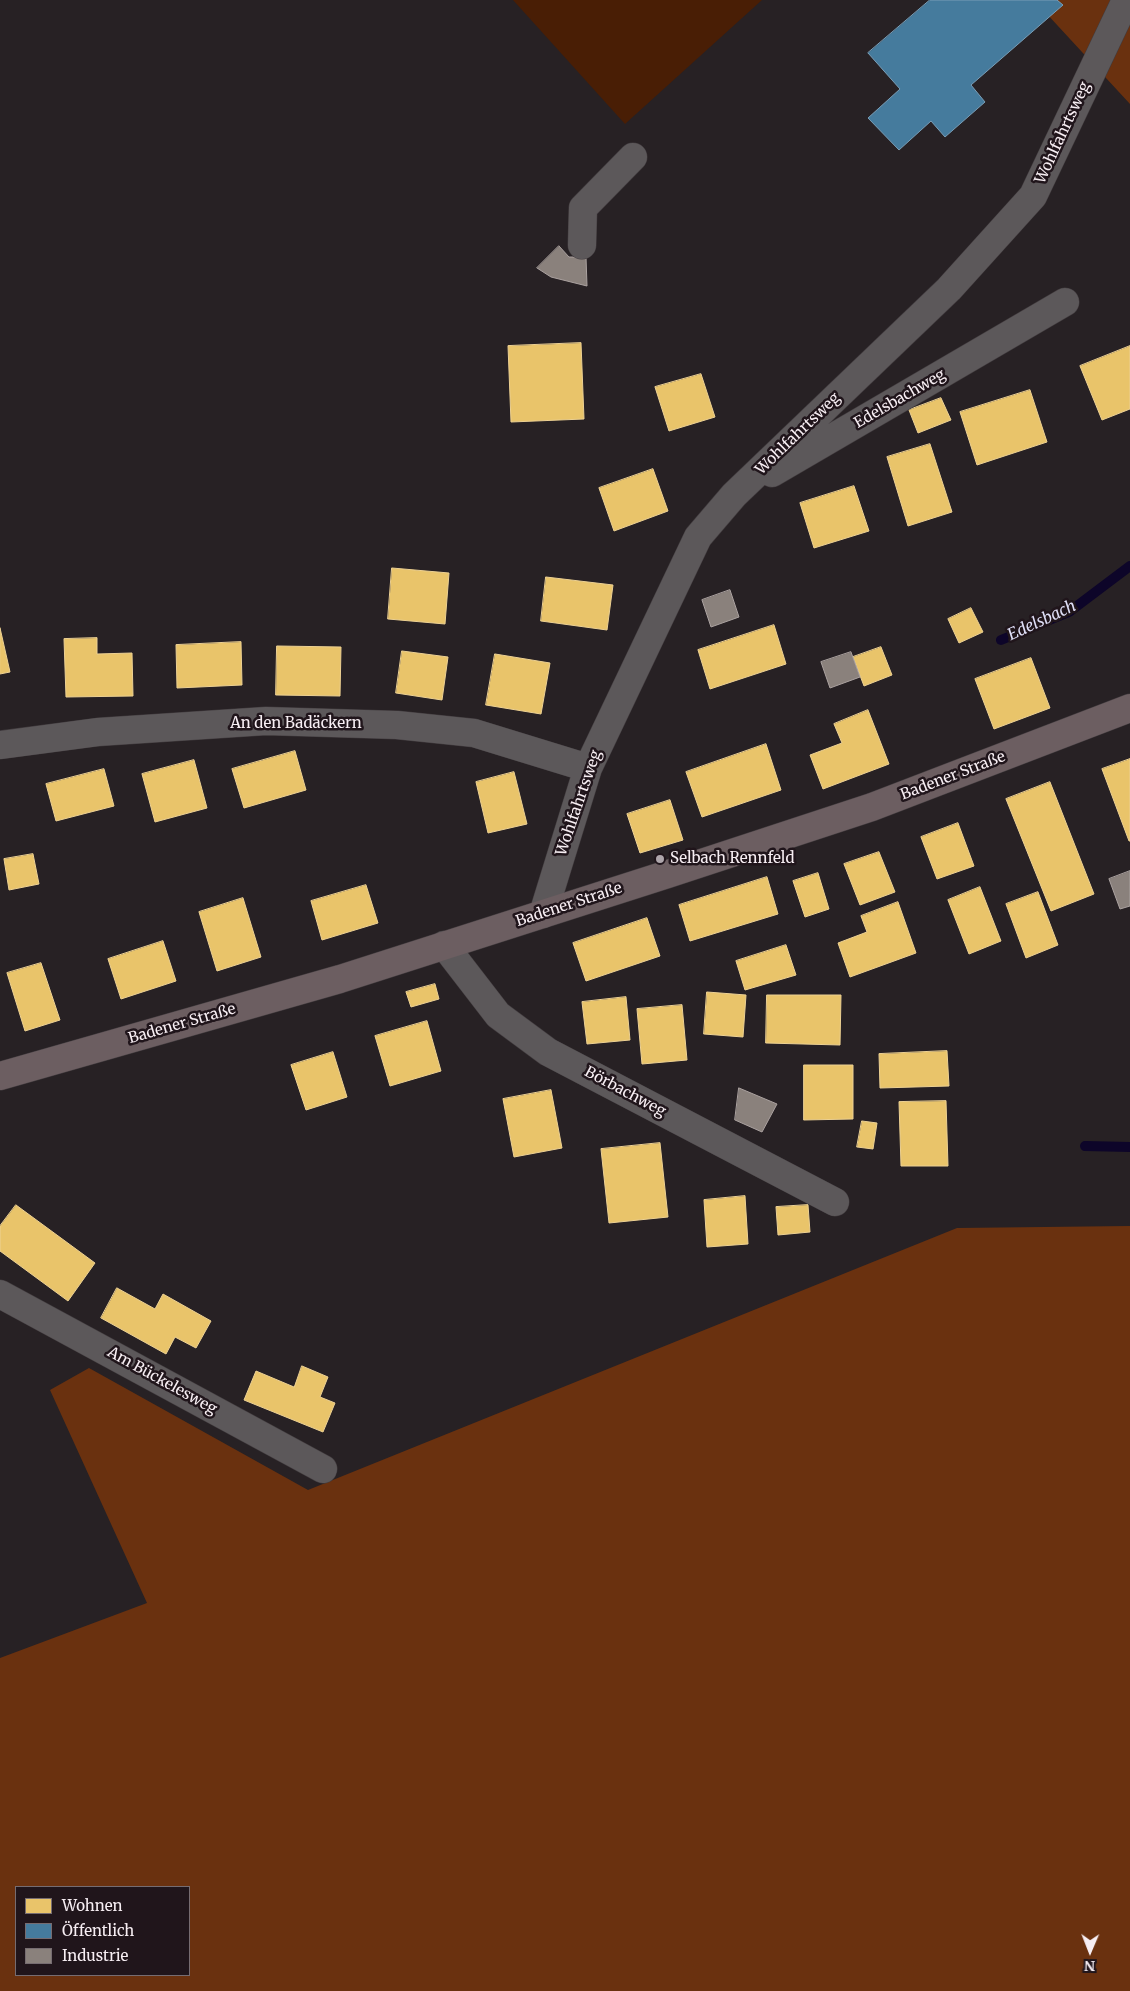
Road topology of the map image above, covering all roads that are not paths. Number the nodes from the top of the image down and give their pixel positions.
1 (1126, 0) edge
2 (633, 157) dead end
3 (582, 245) dead end
4 (1066, 302) dead end
5 (734, 496) junction
6 (1130, 708) edge
7 (0, 745) edge
8 (588, 768) junction
9 (543, 914) junction
10 (444, 945) junction
11 (0, 1076) edge
12 (835, 1202) dead end
13 (0, 1294) edge
14 (323, 1469) dead end

1 - 5 street, Wohlfahrtsweg
2 - 3 street
4 - 5 street, Edelsbachweg
5 - 8 street, Wohlfahrtsweg
6 - 9 main road, Badener Straße
7 - 8 street, An den Badäckern
8 - 9 street, Wohlfahrtsweg
9 - 10 main road, Badener Straße
10 - 11 main road, Badener Straße
10 - 12 street, Börbachweg
13 - 14 street, Am Bückelesweg

